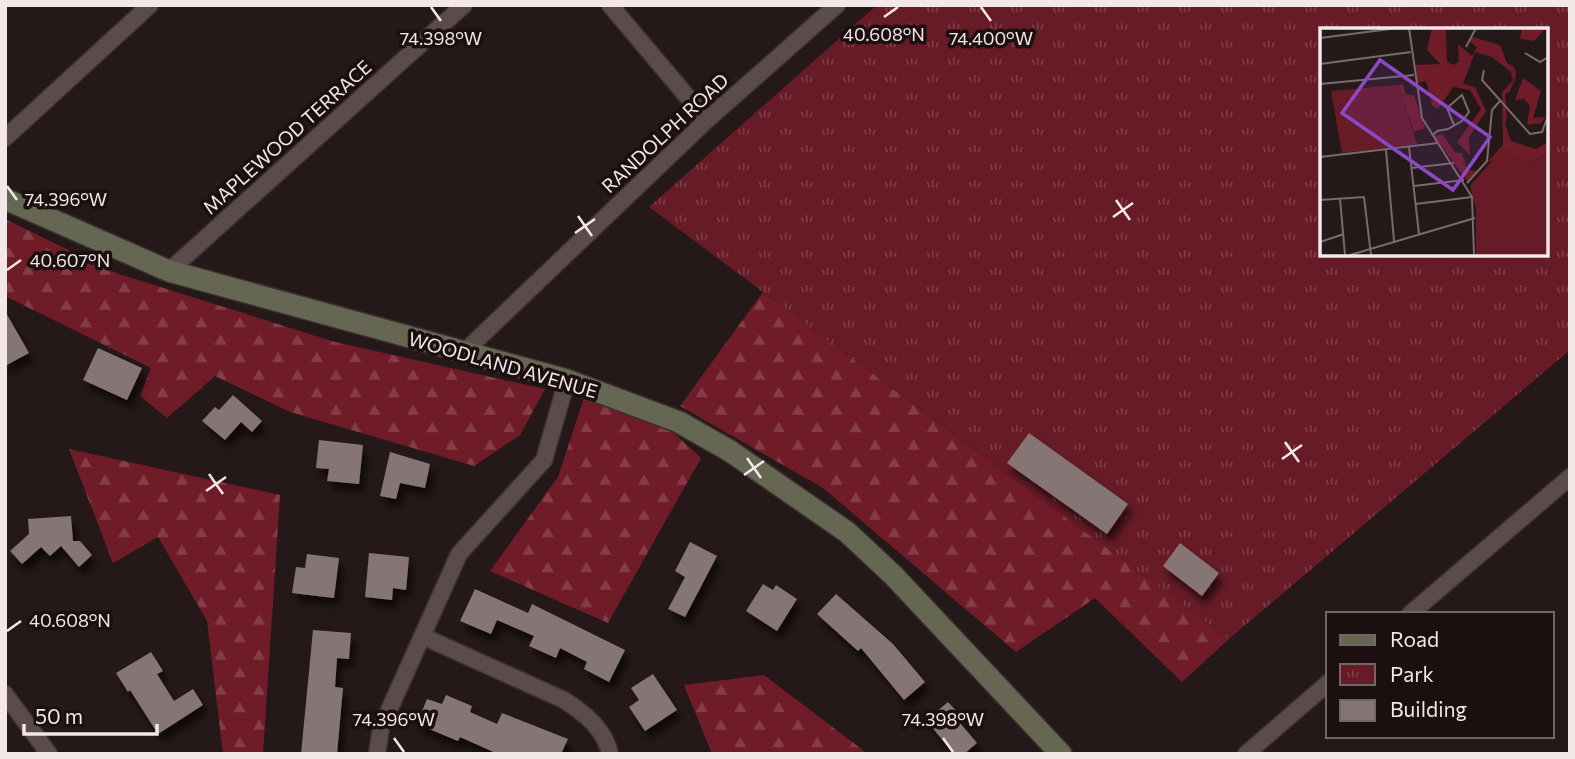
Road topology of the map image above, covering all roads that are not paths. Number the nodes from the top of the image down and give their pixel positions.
1 (150, 5) edge
2 (464, 5) edge
3 (610, 5) edge
4 (837, 5) edge
5 (707, 120) junction
6 (5, 138) edge
7 (5, 199) edge
8 (169, 271) junction
9 (463, 354) junction
10 (567, 380) junction
11 (1570, 477) edge
12 (1412, 612) edge
13 (422, 636) junction
14 (1326, 685) edge
15 (5, 694) edge
16 (49, 754) edge
17 (377, 754) edge
18 (610, 754) edge
19 (1061, 754) edge
20 (1245, 754) edge

1 - 6 street
2 - 8 street, MAPLEWOOD TERRACE
3 - 5 street
4 - 5 street, RANDOLPH ROAD
5 - 9 street, RANDOLPH ROAD
7 - 8 street, WOODLAND AVENUE
8 - 9 street, WOODLAND AVENUE
9 - 10 street, WOODLAND AVENUE
10 - 13 street
10 - 19 street, WOODLAND AVENUE
11 - 12 street
13 - 17 street
13 - 18 street
14 - 20 street
15 - 16 street

